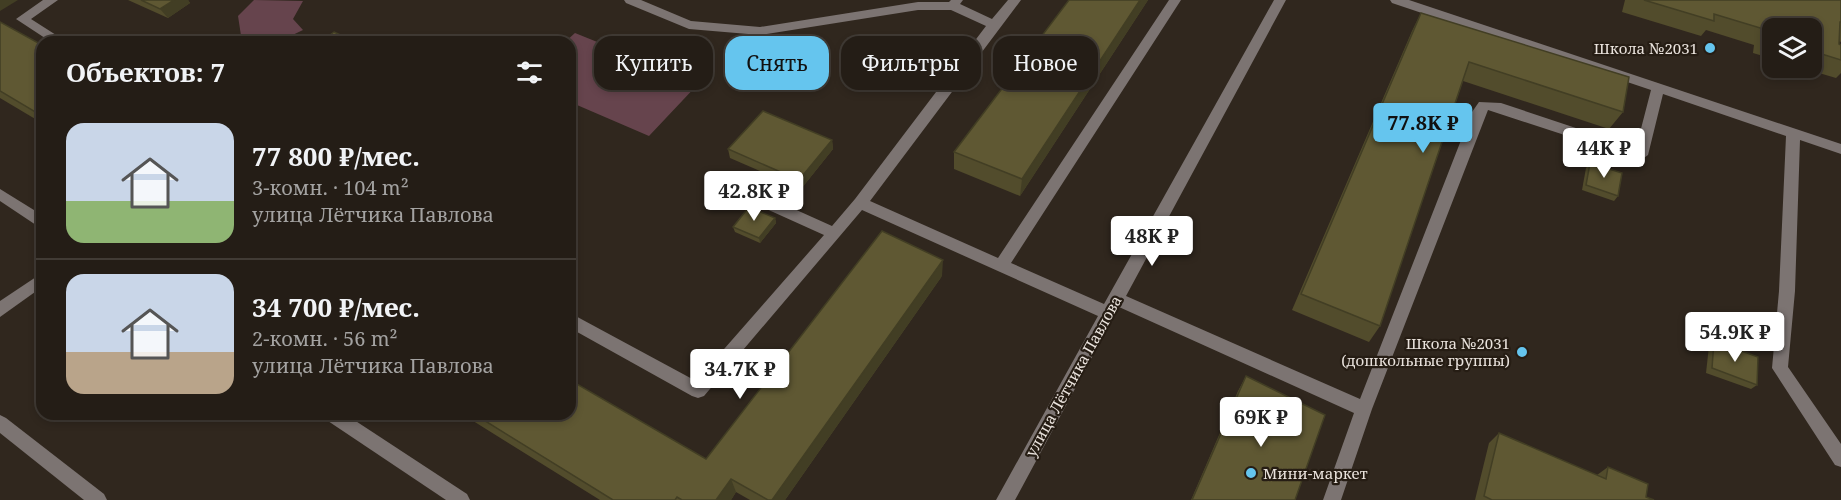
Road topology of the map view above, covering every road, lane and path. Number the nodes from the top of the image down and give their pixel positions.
1 (52, 0) edge
2 (630, 0) edge
3 (1015, 0) edge
4 (1175, 0) edge
5 (1281, 0) edge
6 (1396, 0) edge
7 (955, 3) edge
8 (994, 25) junction
9 (51, 36) edge
10 (1658, 87) junction
11 (1793, 134) junction
12 (1837, 146) edge
13 (0, 194) edge
14 (747, 194) dead end
15 (860, 203) junction
16 (36, 218) edge
17 (834, 233) junction
18 (1002, 264) junction
19 (36, 283) edge
20 (1112, 306) junction
21 (0, 310) edge
22 (576, 323) edge
23 (1364, 409) junction
24 (340, 420) edge
25 (0, 423) edge
26 (1841, 459) edge
27 (98, 500) edge
28 (461, 500) edge
29 (1005, 500) edge
30 (1332, 500) edge

1 - 9 street
2 - 7 street
3 - 8 street
4 - 18 street
5 - 20 street, улица Лётчика Павлова
6 - 10 street
7 - 8 street
8 - 15 street
10 - 11 street
10 - 23 street
11 - 12 street
11 - 26 street
13 - 16 street
14 - 17 street
15 - 17 street
15 - 18 street
17 - 22 street
18 - 20 street
19 - 21 street
20 - 23 street
20 - 29 street, улица Лётчика Павлова
23 - 30 street
24 - 28 street
25 - 27 street

